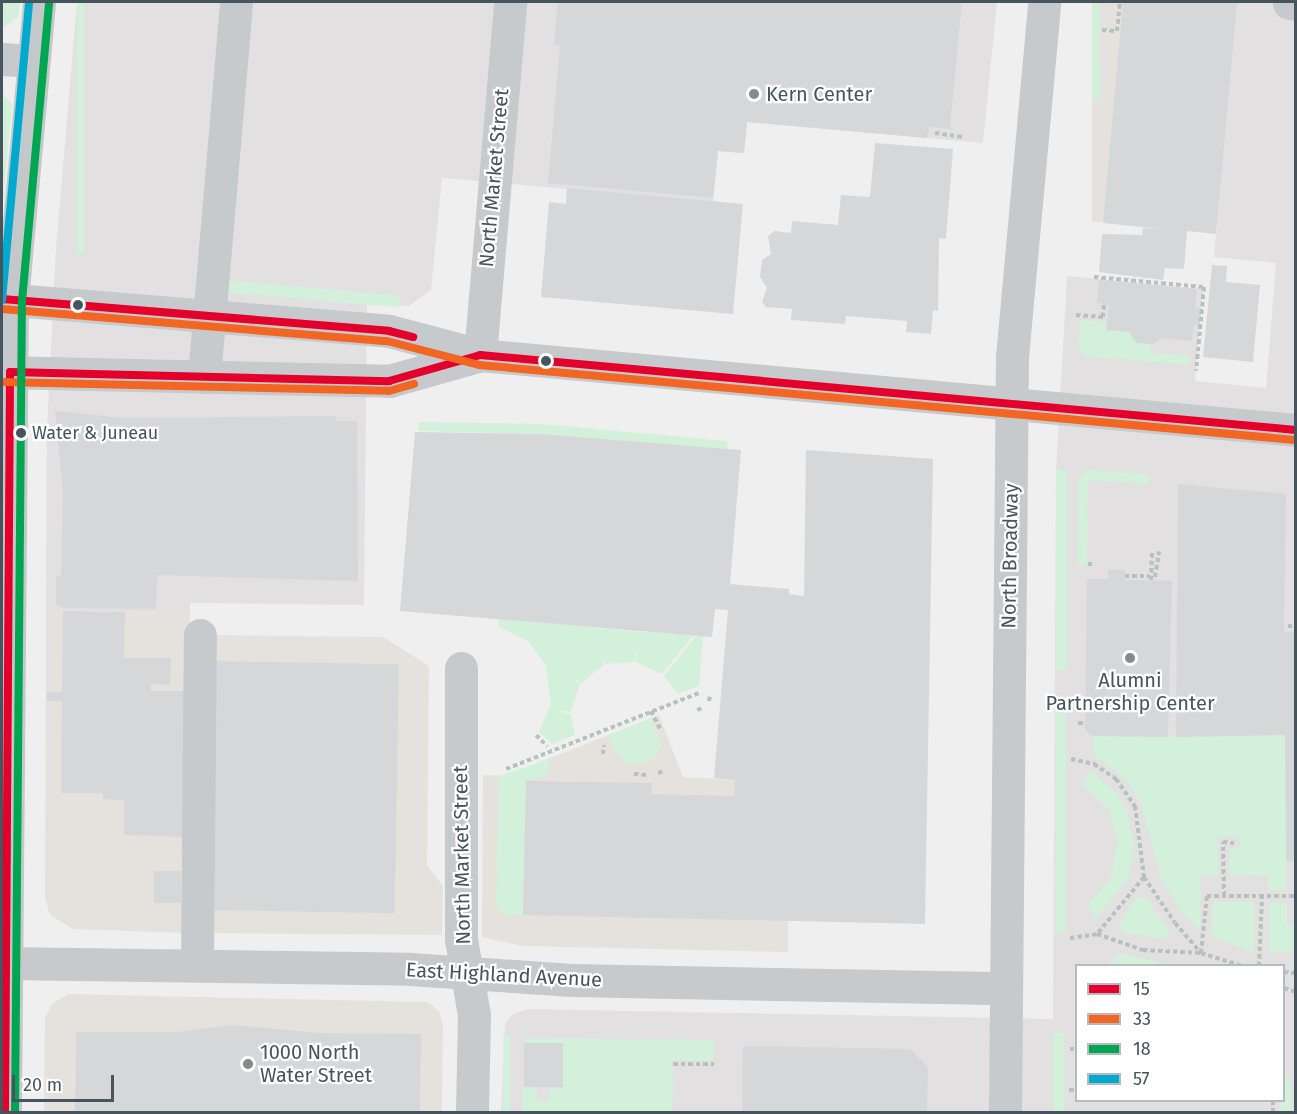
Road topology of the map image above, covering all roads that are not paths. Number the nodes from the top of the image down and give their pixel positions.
1 (39, 2) edge
2 (236, 2) edge
3 (510, 2) edge
4 (1044, 2) edge
5 (17, 60) edge
6 (7, 299) edge
7 (208, 317) junction
8 (480, 356) junction
9 (6, 372) edge
10 (204, 376) junction
11 (1012, 403) junction
12 (1296, 430) edge
13 (200, 635) dead end
14 (461, 668) dead end
15 (4, 677) edge
16 (3, 963) edge
17 (197, 966) junction
18 (467, 972) junction
19 (1006, 988) junction
20 (4, 1113) edge
21 (472, 1113) edge
22 (1005, 1113) edge

1 - 5 main road
2 - 7 street
3 - 8 street, North Market Street
4 - 11 street, North Broadway
5 - 6 main road
6 - 7 street
6 - 9 main road
7 - 8 street
7 - 10 street
8 - 10 street
8 - 11 street
9 - 10 street
9 - 15 main road
11 - 12 street
11 - 19 street, North Broadway
13 - 17 street
14 - 18 street, North Market Street
15 - 16 main road
16 - 17 street, East Highland Avenue
16 - 20 main road
17 - 18 street, East Highland Avenue
18 - 19 street, East Highland Avenue
18 - 21 street, North Market Street
19 - 22 street, North Broadway

